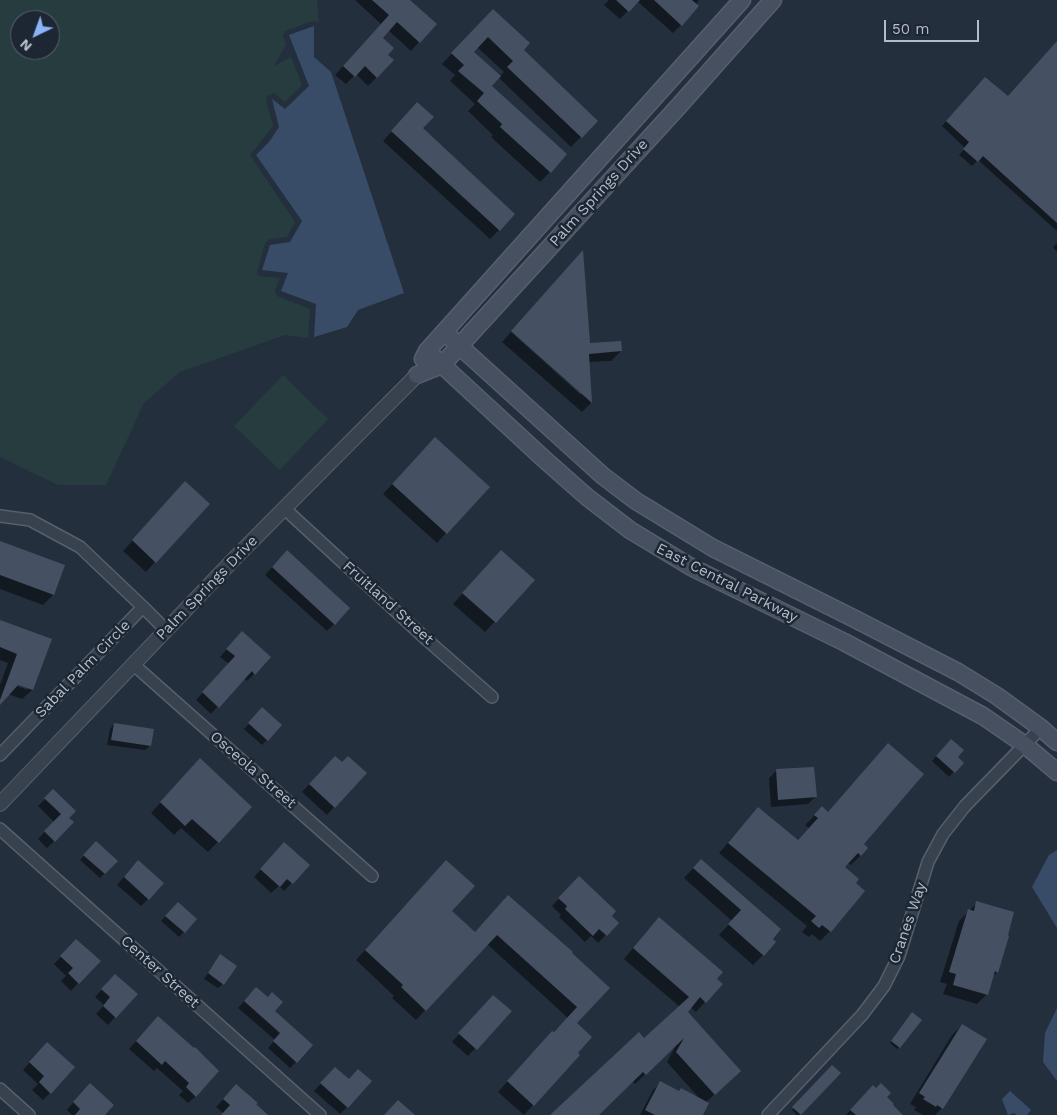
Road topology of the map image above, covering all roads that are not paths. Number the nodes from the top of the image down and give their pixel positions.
1 (742, 0) edge
2 (773, 0) edge
3 (444, 332) junction
4 (460, 346) junction
5 (427, 351) junction
6 (442, 365) junction
7 (417, 375) junction
8 (285, 509) junction
9 (0, 516) edge
10 (143, 607) junction
11 (166, 630) junction
12 (134, 665) junction
13 (492, 697) dead end
14 (1041, 728) junction
15 (1057, 742) edge
16 (1025, 745) junction
17 (0, 755) edge
18 (1057, 772) edge
19 (0, 804) edge
20 (0, 829) edge
21 (372, 876) dead end
22 (0, 1089) edge
23 (29, 1115) edge
24 (320, 1115) edge
25 (768, 1115) edge

1 - 3 main road, Palm Springs Drive
2 - 4 main road, Palm Springs Drive
3 - 4 main road, East Central Parkway
3 - 5 main road, Palm Springs Drive
4 - 6 main road, Palm Springs Drive
4 - 14 main road, East Central Parkway
5 - 6 main road, East Central Parkway
5 - 7 main road, Palm Springs Drive
6 - 7 main road, Palm Springs Drive
6 - 16 main road, East Central Parkway
7 - 8 street, Palm Springs Drive
8 - 11 street, Palm Springs Drive
8 - 13 street, Fruitland Street
9 - 10 street
10 - 11 street, Sabal Palm Circle
10 - 17 street, Sabal Palm Circle
11 - 12 street, Palm Springs Drive
12 - 19 street, Palm Springs Drive
12 - 21 street, Osceola Street
14 - 15 main road, East Central Parkway
14 - 16 street, Cranes Way
16 - 18 main road, East Central Parkway
16 - 25 street, Cranes Way
20 - 24 street, Center Street
22 - 23 street

